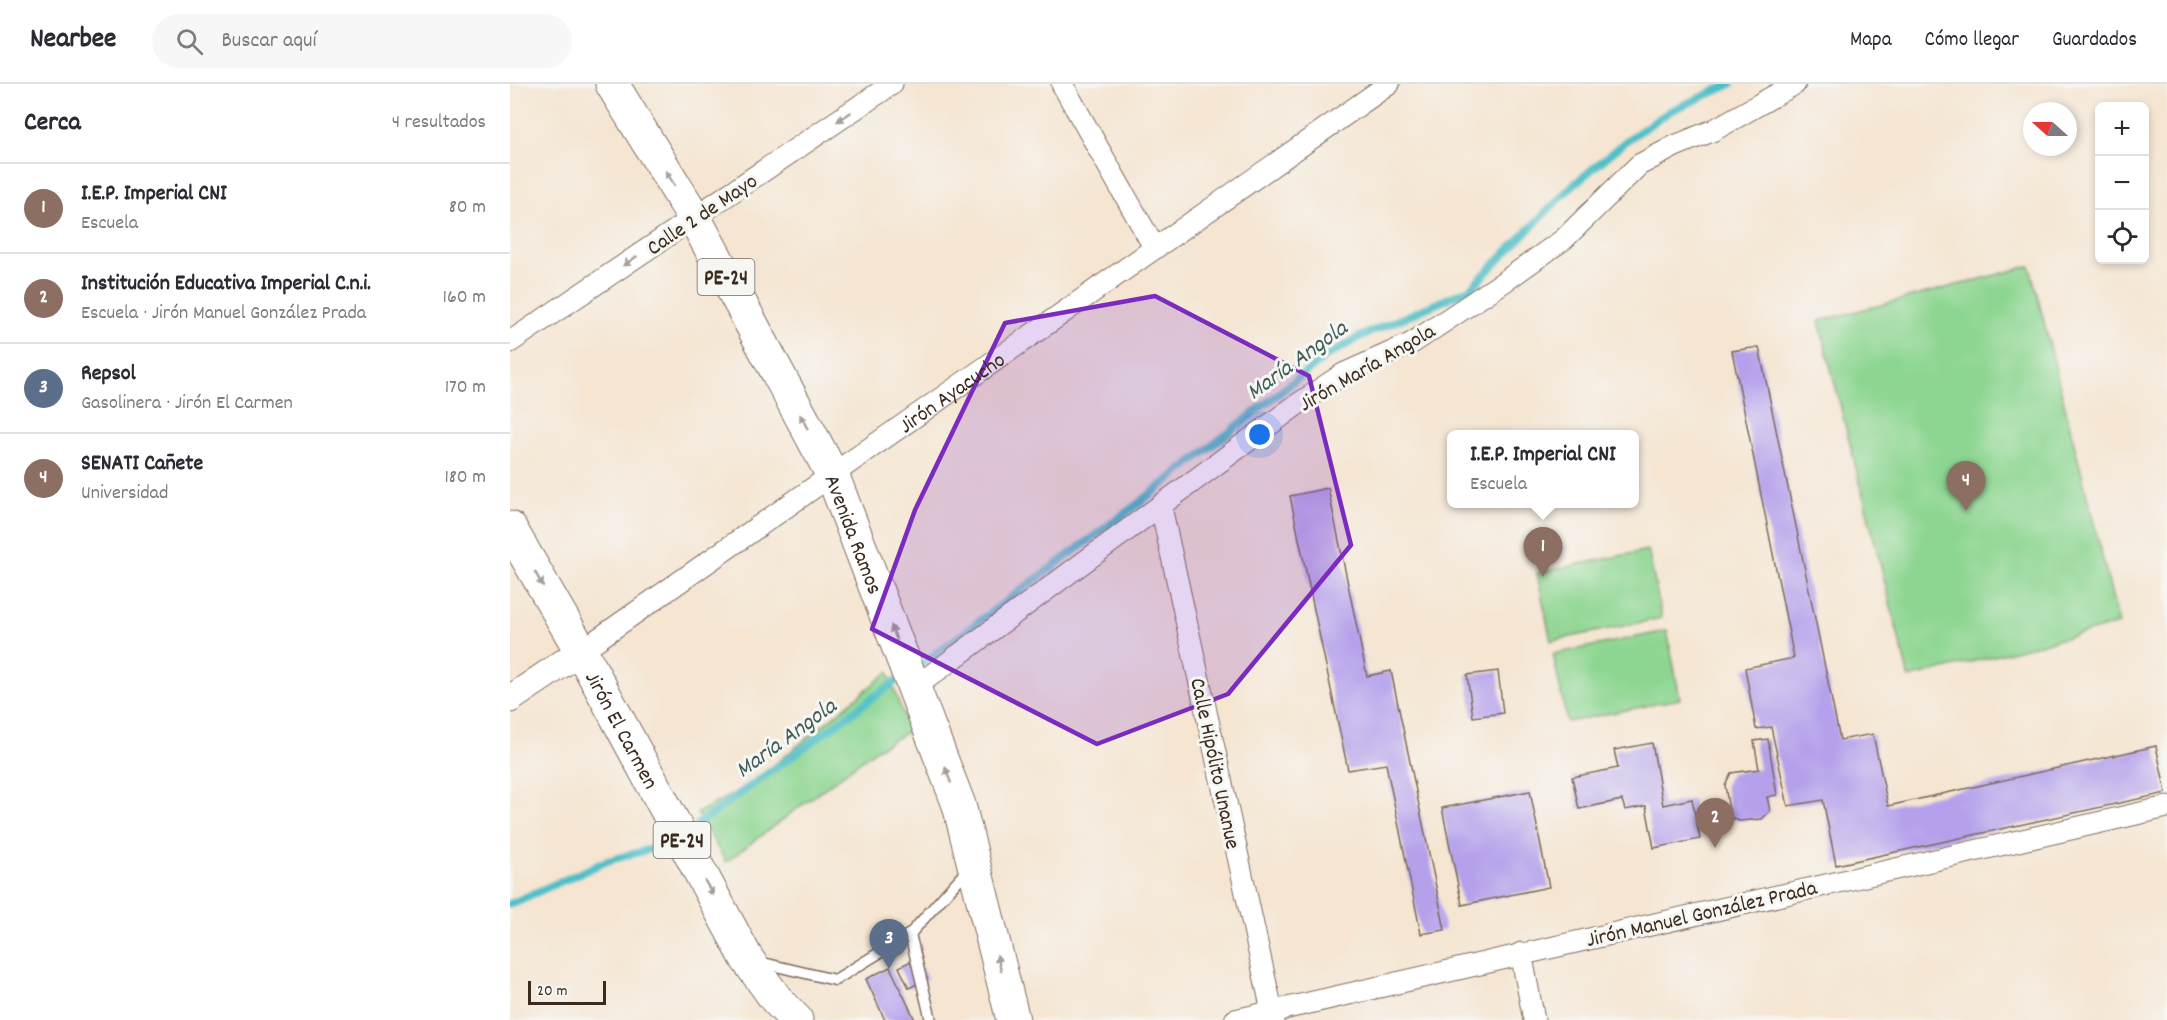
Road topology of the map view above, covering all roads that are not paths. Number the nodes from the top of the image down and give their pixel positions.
1 (612, 84) edge
2 (892, 84) edge
3 (1062, 84) edge
4 (1389, 84) edge
5 (1795, 84) edge
6 (694, 217) junction
7 (1154, 247) junction
8 (510, 342) edge
9 (832, 474) junction
10 (1161, 507) junction
11 (510, 528) edge
12 (581, 651) junction
13 (915, 687) junction
14 (510, 699) edge
15 (2167, 807) edge
16 (974, 863) junction
17 (910, 934) junction
18 (1521, 953) junction
19 (747, 959) junction
20 (1273, 1016) edge
21 (796, 1020) edge
22 (931, 1020) edge
23 (1013, 1020) edge
24 (1235, 1020) edge
25 (1534, 1020) edge

6 -> 1 highway, Avenida Ramos / PE-24
2 -> 6 street, Calle 2 de Mayo
3 - 7 street
4 - 7 street, Jirón Ayacucho
5 - 10 street, Jirón María Angola
6 -> 8 street, Calle 2 de Mayo
9 -> 6 highway, Avenida Ramos / PE-24
7 - 9 street, Jirón Ayacucho
9 - 12 street, Jirón Ayacucho
13 -> 9 highway, Avenida Ramos / PE-24
10 - 13 street, Jirón María Angola
10 - 20 street, Calle Hipólito Unanue
11 -> 12 highway, Jirón El Carmen / PE-24
12 - 14 street, Jirón Ayacucho
12 -> 19 highway, Jirón El Carmen / PE-24
16 -> 13 highway, Avenida Ramos / PE-24
15 - 18 street, Jirón Manuel González Prada
16 - 17 lane
23 -> 16 highway, Avenida Ramos / PE-24
17 - 19 lane
17 - 22 lane
18 - 20 street, Jirón Manuel González Prada
18 - 25 street
19 - 21 highway, Jirón El Carmen / PE-24
20 - 24 street, Jirón Manuel González Prada

